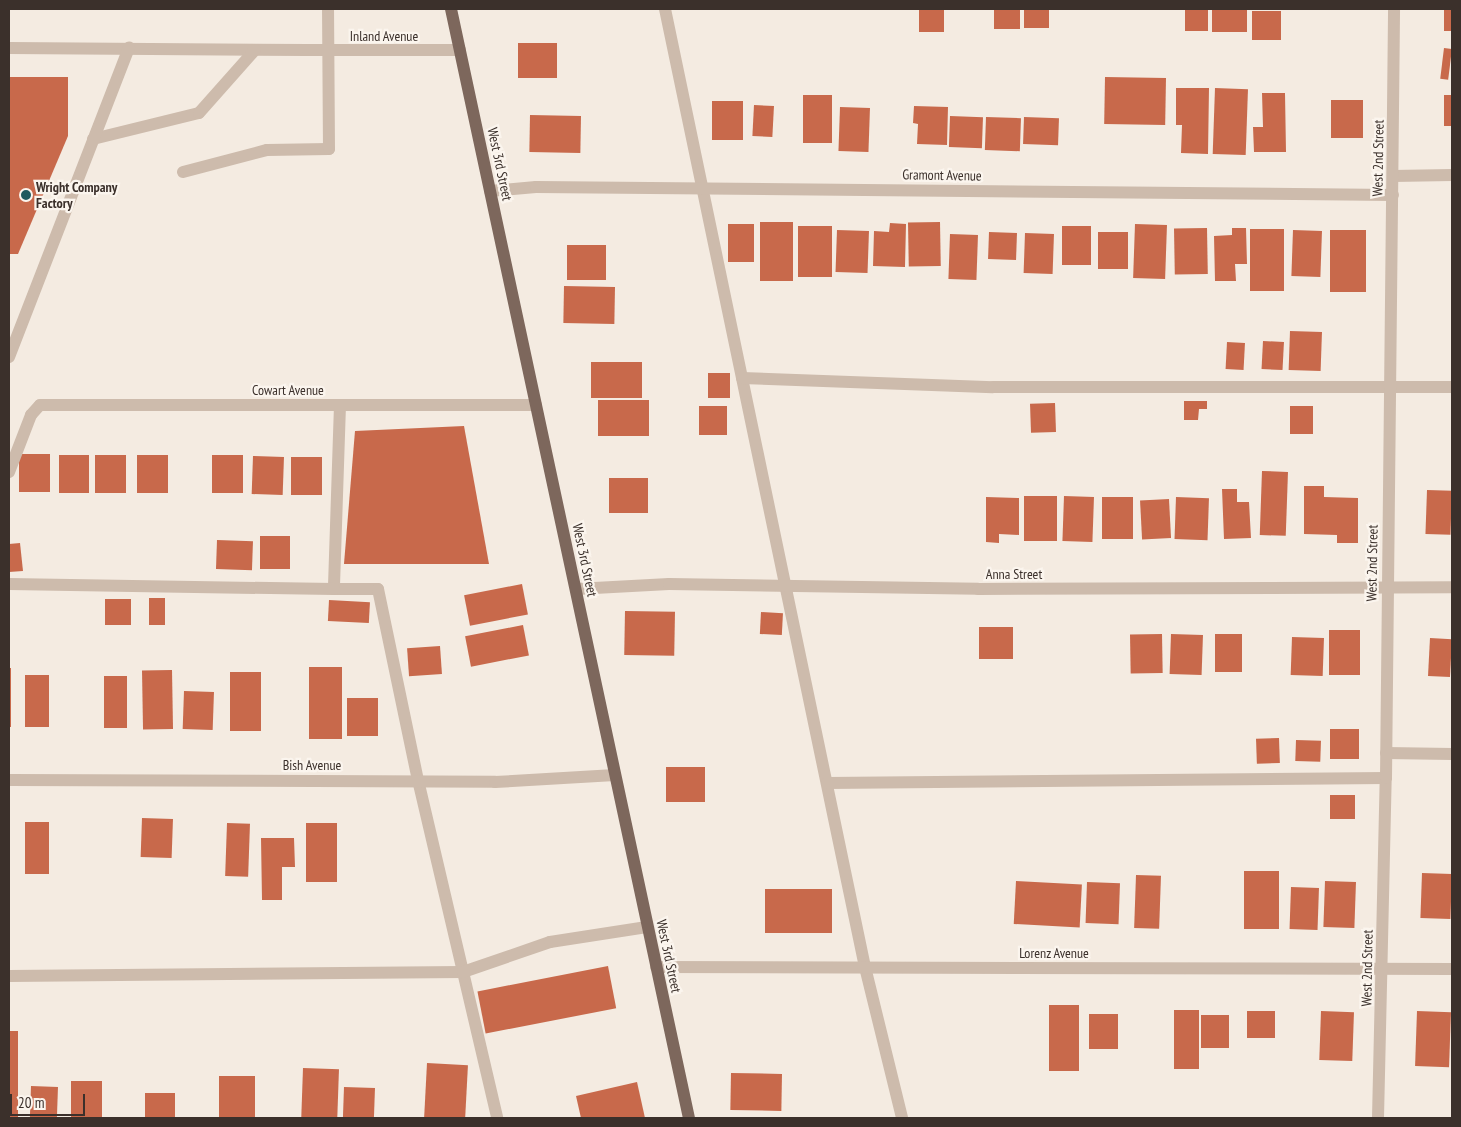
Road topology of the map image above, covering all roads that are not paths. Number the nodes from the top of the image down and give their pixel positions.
1 (328, 9) edge
2 (451, 9) edge
3 (665, 9) edge
4 (1394, 9) edge
5 (9, 48) edge
6 (129, 48) junction
7 (255, 50) junction
8 (460, 50) junction
9 (328, 51) junction
10 (93, 140) junction
11 (183, 172) dead end
12 (1452, 175) edge
13 (1394, 176) junction
14 (702, 188) junction
15 (490, 191) junction
16 (1393, 195) junction
17 (9, 357) edge
18 (742, 378) junction
19 (1452, 387) edge
20 (1390, 388) junction
21 (340, 405) junction
22 (536, 405) junction
23 (9, 472) edge
24 (9, 584) edge
25 (785, 586) junction
26 (1452, 586) edge
27 (334, 589) junction
28 (576, 589) junction
29 (1386, 589) junction
30 (1386, 753) junction
31 (1452, 754) edge
32 (615, 775) junction
33 (1386, 778) junction
34 (9, 780) edge
35 (418, 780) junction
36 (826, 783) junction
37 (647, 927) junction
38 (656, 967) junction
39 (865, 967) junction
40 (1382, 968) junction
41 (1452, 969) edge
42 (463, 972) junction
43 (9, 976) edge
44 (497, 1118) edge
45 (689, 1118) edge
46 (902, 1118) edge
47 (1378, 1118) edge

1 - 9 street
2 - 8 main road, West 3rd Street
3 - 14 street
4 - 13 street, West 2nd Street
5 - 6 street, Inland Avenue
6 - 7 street, Inland Avenue
6 - 10 street
7 - 9 street, Inland Avenue
7 - 10 street
8 - 9 street, Inland Avenue
8 - 15 main road, West 3rd Street
9 - 11 street
10 - 17 street
12 - 13 street
13 - 16 street, West 2nd Street
14 - 15 street, Gramont Avenue
14 - 16 street, Gramont Avenue
14 - 18 street
15 - 22 main road, West 3rd Street
16 - 20 street, West 2nd Street
18 - 20 street
18 - 25 street
19 - 20 street
20 - 29 street, West 2nd Street
21 - 22 street, Cowart Avenue
21 - 23 street, Cowart Avenue
21 - 27 street
22 - 28 main road, West 3rd Street
24 - 27 street
25 - 28 street, Anna Street
25 - 29 street, Anna Street
25 - 36 street
26 - 29 street, Anna Street
27 - 35 street
28 - 32 main road, West 3rd Street
29 - 30 street, West 2nd Street
30 - 31 street
30 - 33 street, West 2nd Street
32 - 35 street, Bish Avenue
32 - 37 main road, West 3rd Street
33 - 36 street
33 - 40 street, West 2nd Street
34 - 35 street, Bish Avenue
35 - 42 street
36 - 39 street
37 - 38 main road, West 3rd Street
37 - 42 street
38 - 39 street, Lorenz Avenue
38 - 45 main road, West 3rd Street
39 - 40 street, Lorenz Avenue
39 - 46 street
40 - 41 street, Lorenz Avenue
40 - 47 street, West 2nd Street
42 - 43 street
42 - 44 street

